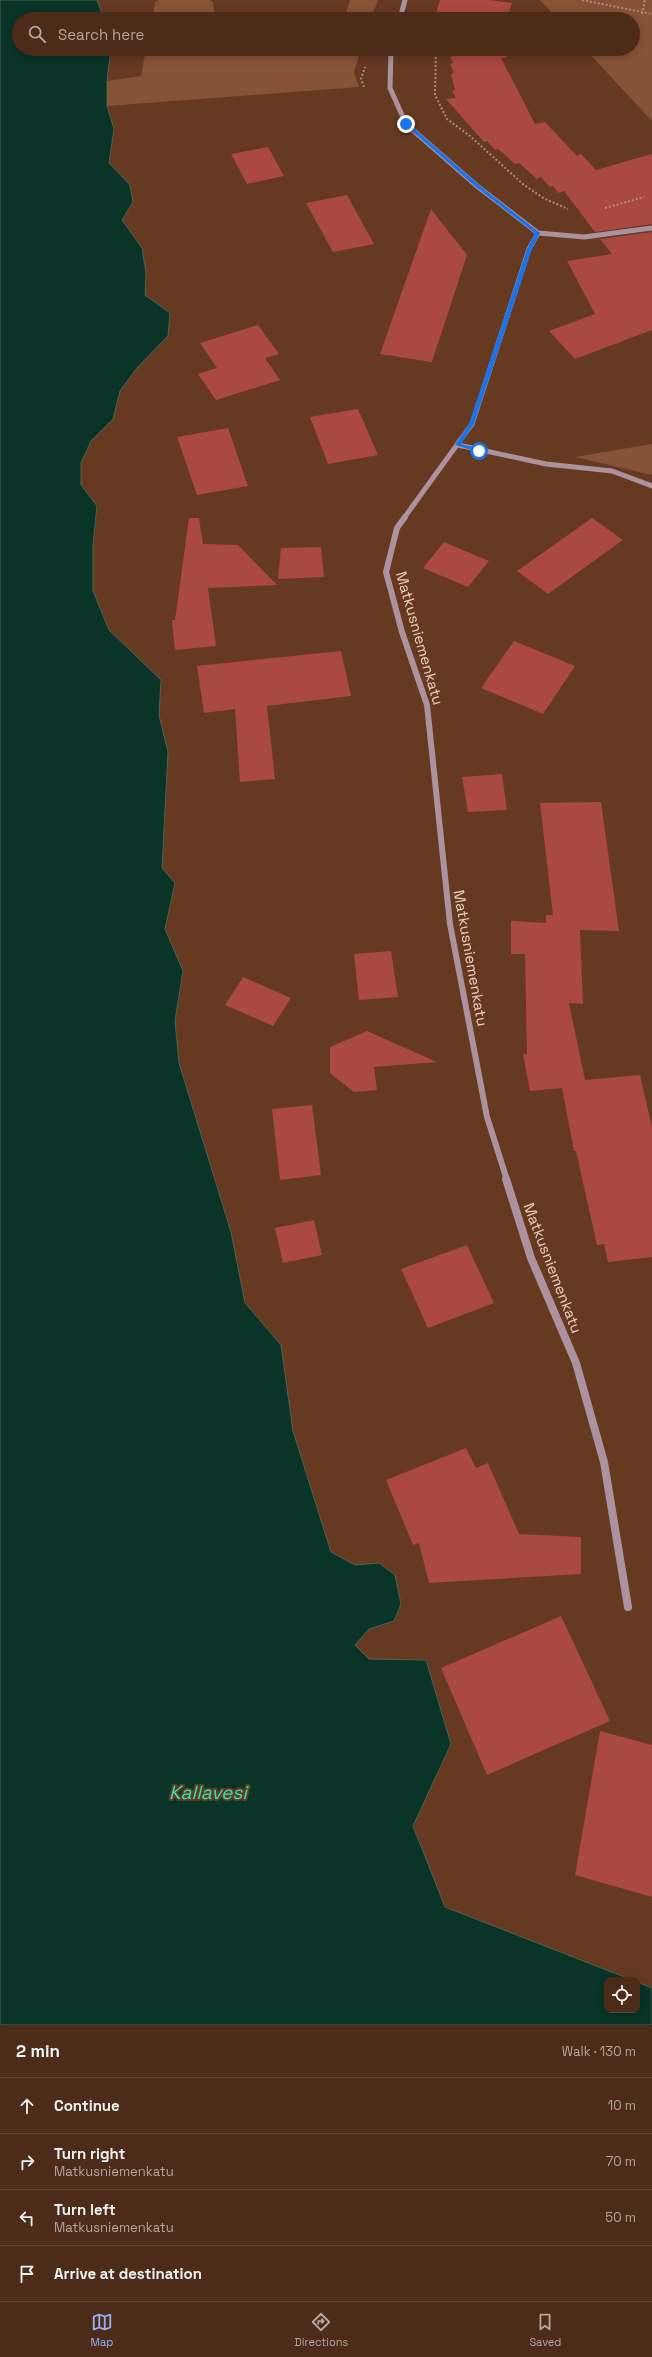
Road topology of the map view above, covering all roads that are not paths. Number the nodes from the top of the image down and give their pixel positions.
1 (405, 0) edge
2 (402, 12) edge
3 (391, 56) edge
4 (652, 228) edge
5 (538, 233) junction
6 (458, 445) junction
7 (652, 486) edge
8 (628, 1607) dead end

1 - 2 street
3 - 5 street
4 - 5 street
5 - 6 street, Matkusniemenkatu
6 - 7 street
6 - 8 street, Matkusniemenkatu

